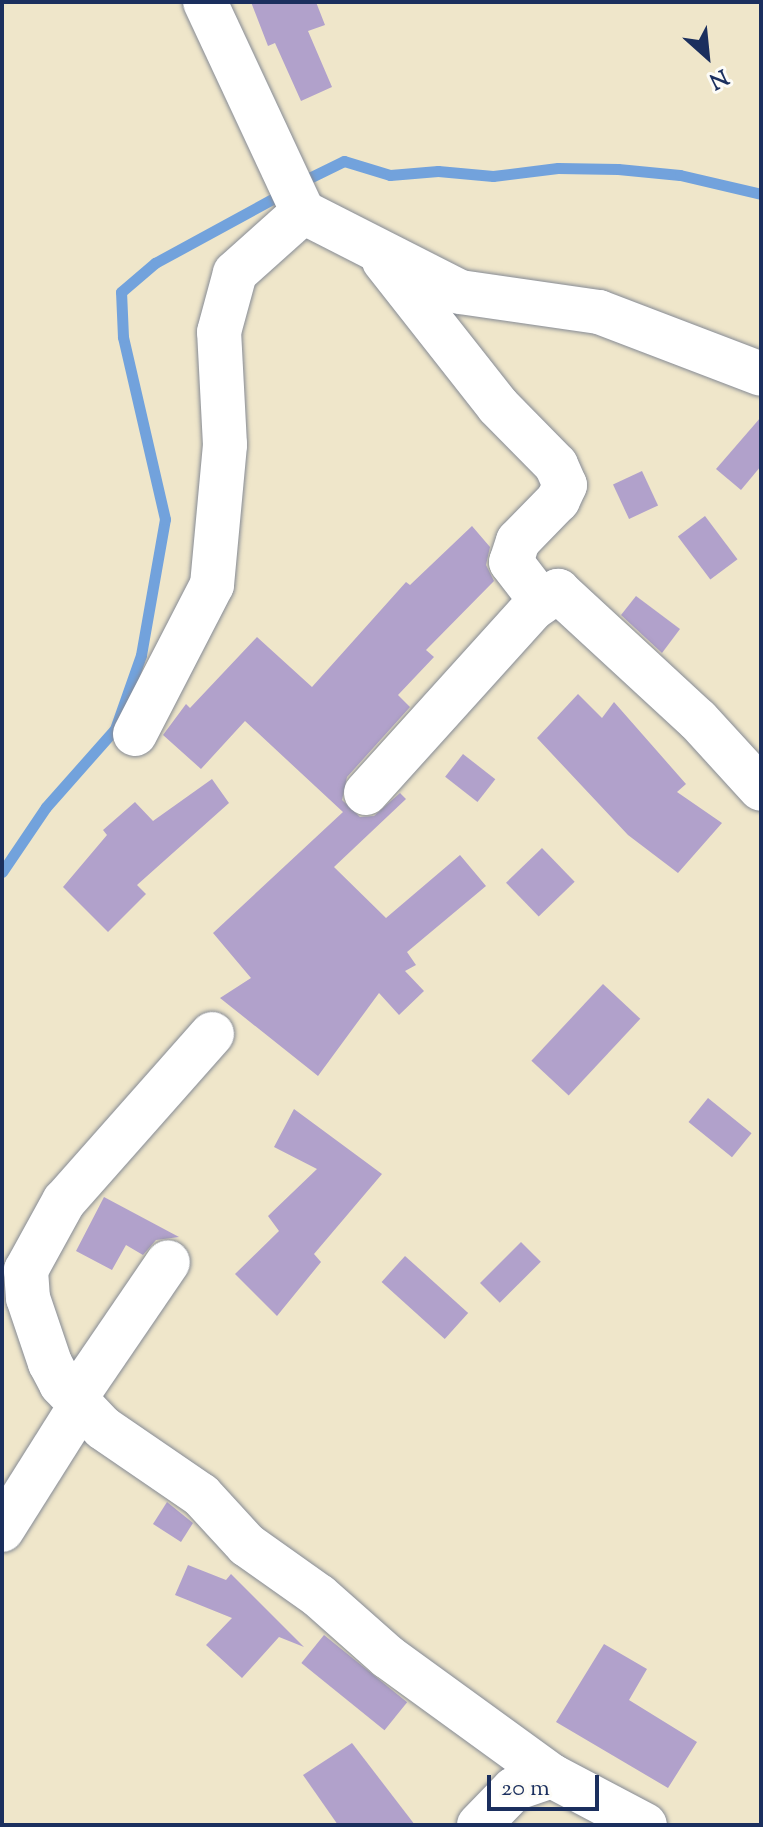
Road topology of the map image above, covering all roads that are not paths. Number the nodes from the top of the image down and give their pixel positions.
1 (205, 2) edge
2 (303, 212) junction
3 (375, 249) junction
4 (761, 374) edge
5 (541, 601) junction
6 (135, 734) dead end
7 (761, 789) edge
8 (366, 793) dead end
9 (212, 1034) dead end
10 (168, 1262) dead end
11 (79, 1400) junction
12 (2, 1530) edge
13 (552, 1776) junction
14 (479, 1825) edge
15 (645, 1825) edge

1 - 2 street
2 - 3 street
2 - 6 street
3 - 4 street
3 - 5 street
5 - 7 street
5 - 8 street
9 - 11 street
10 - 11 street
11 - 12 street
11 - 13 street
13 - 14 street
13 - 15 street

